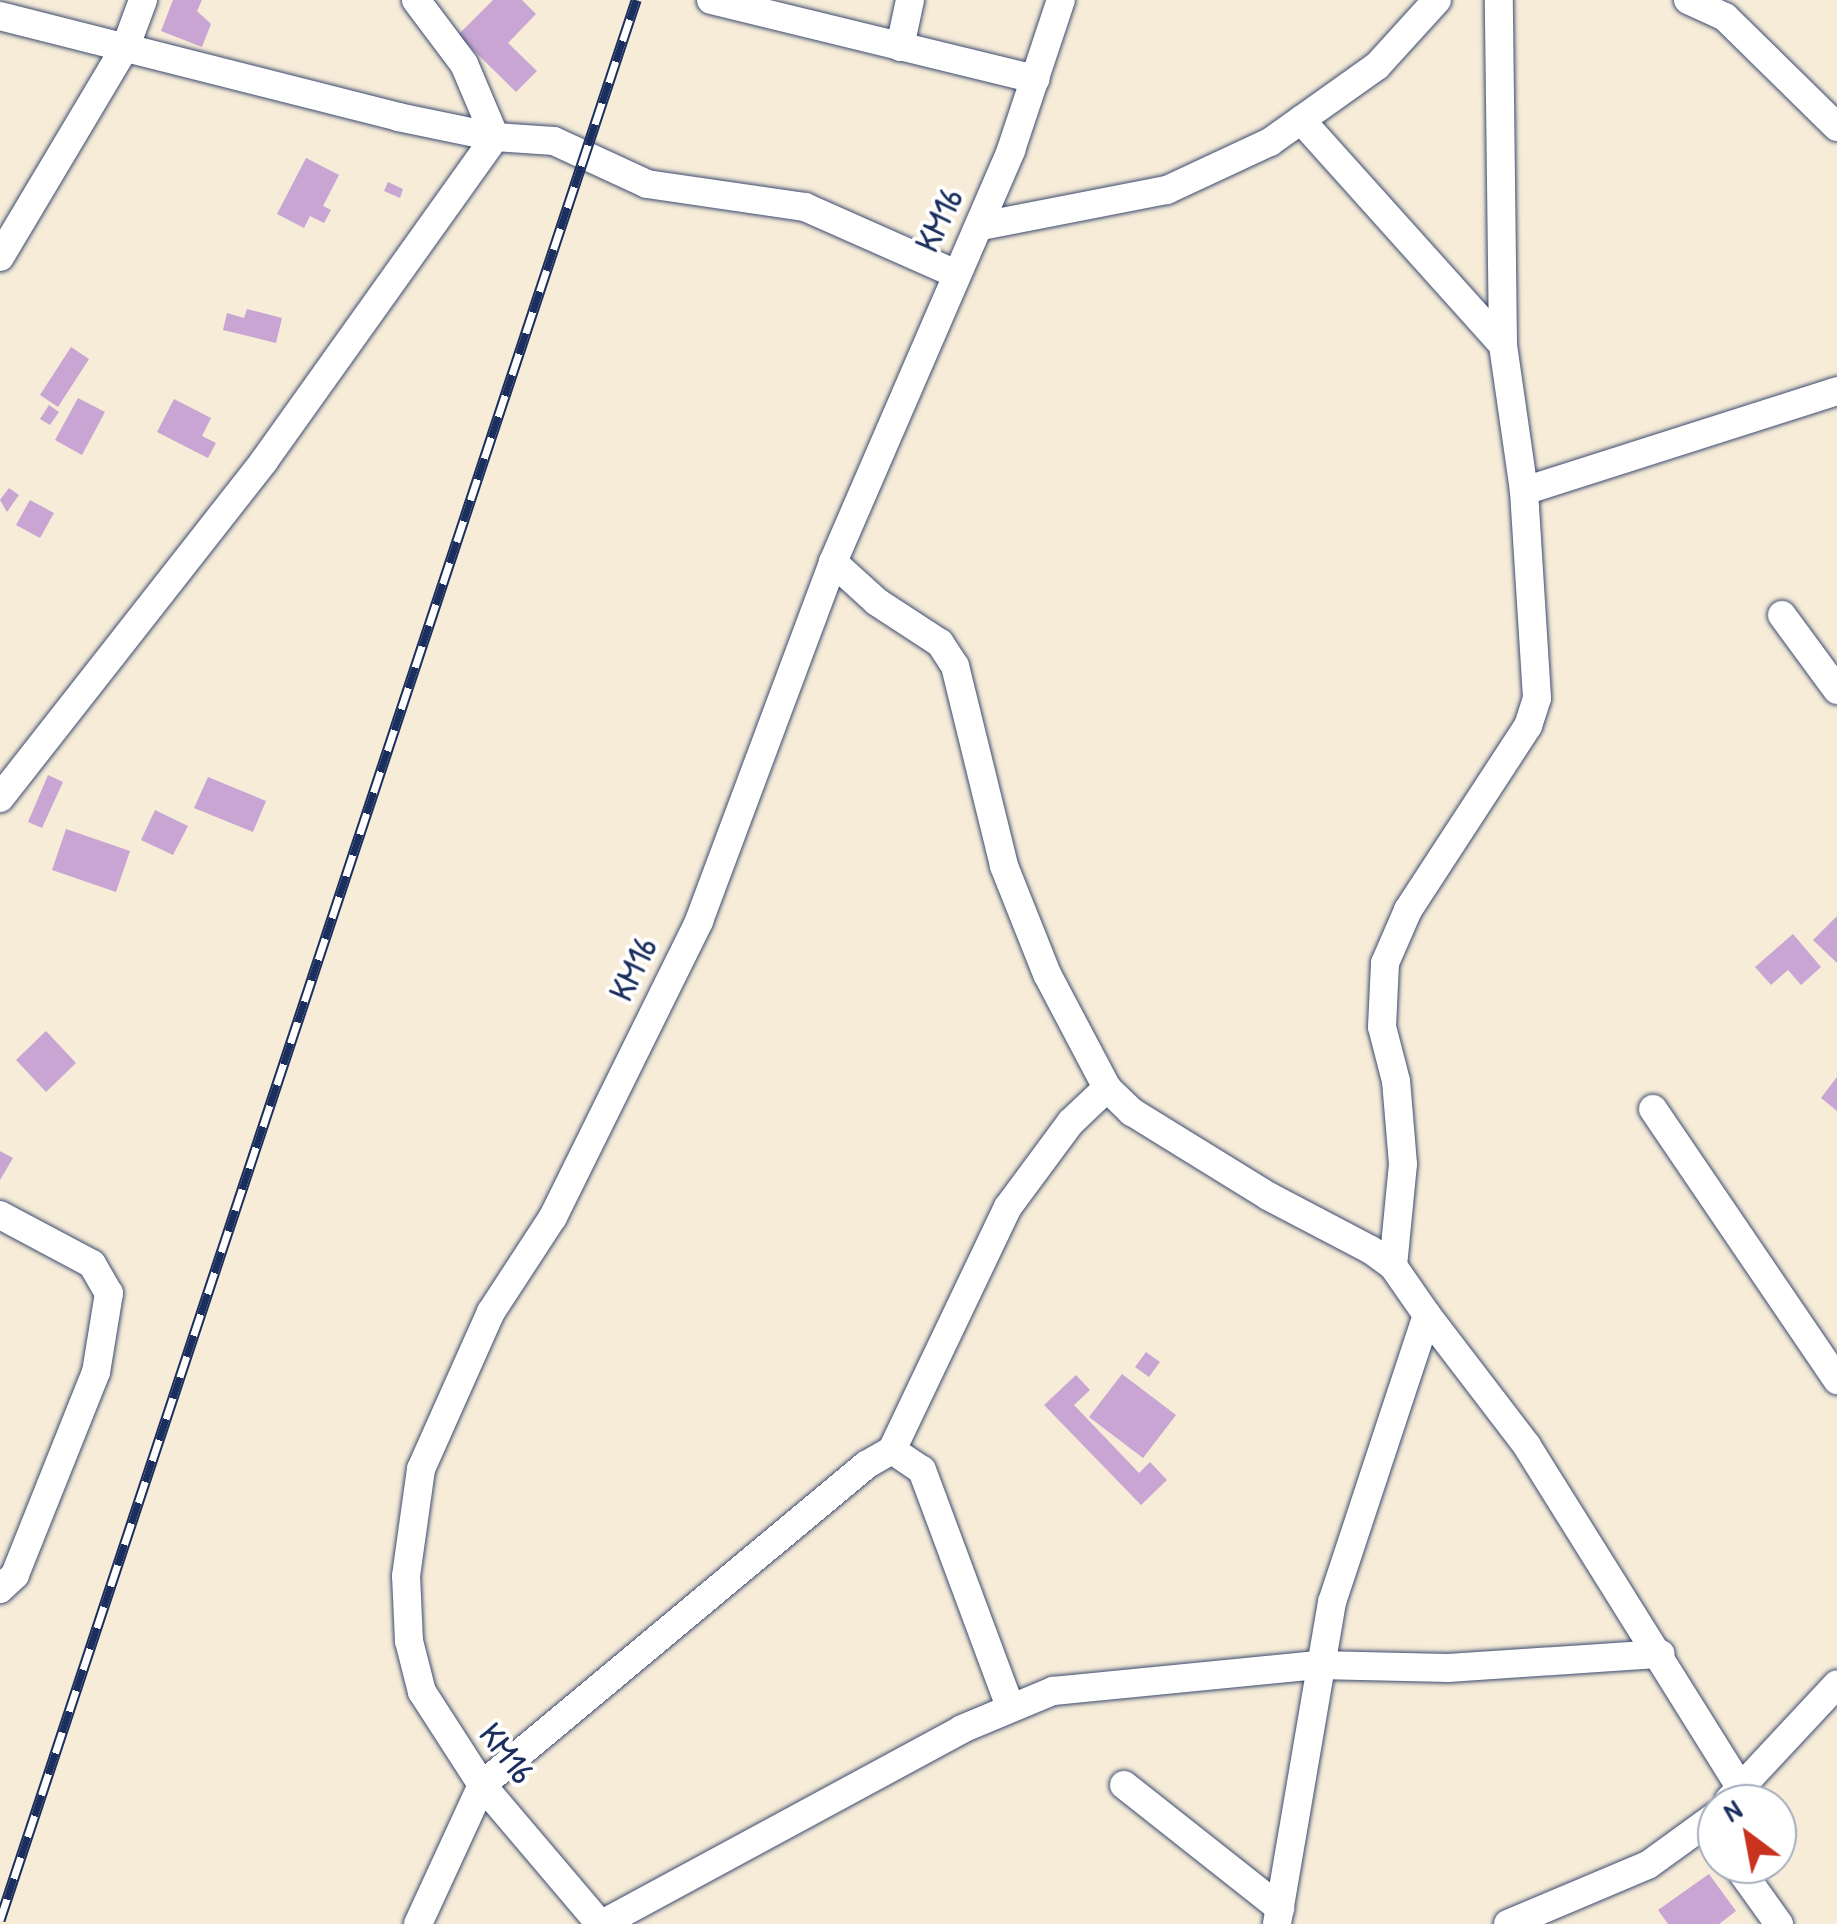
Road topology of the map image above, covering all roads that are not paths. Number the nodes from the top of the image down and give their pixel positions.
1 (142, 0) edge
2 (416, 0) edge
3 (711, 0) edge
4 (910, 0) edge
5 (1061, 0) edge
6 (1436, 0) edge
7 (1499, 0) edge
8 (1688, 0) edge
9 (0, 16) edge
10 (126, 46) junction
11 (900, 47) junction
12 (1036, 80) junction
13 (1301, 120) junction
14 (1837, 127) edge
15 (495, 137) junction
16 (981, 226) junction
17 (0, 257) edge
18 (954, 272) junction
19 (1503, 345) junction
20 (1837, 391) edge
21 (1524, 491) junction
22 (833, 562) junction
23 (1782, 615) dead end
24 (1837, 690) edge
25 (0, 798) edge
26 (1107, 1088) junction
27 (1653, 1109) dead end
28 (0, 1214) edge
29 (1393, 1266) junction
30 (1427, 1314) junction
31 (1837, 1380) edge
32 (892, 1450) junction
33 (0, 1589) edge
34 (1661, 1654) junction
35 (1318, 1664) junction
36 (1837, 1684) edge
37 (1010, 1706) junction
38 (1711, 1784) edge
39 (1749, 1784) edge
40 (482, 1785) junction
41 (1124, 1785) dead end
42 (1697, 1829) edge
43 (1750, 1884) edge
44 (1278, 1916) edge
45 (418, 1924) edge
46 (601, 1924) edge
47 (1508, 1924) edge
48 (1779, 1924) edge

1 - 10 street
2 - 15 street
3 - 11 street
4 - 11 street
5 - 12 street, KM16
6 - 13 street
7 - 19 street
8 - 14 street
9 - 10 street
10 - 15 street
10 - 17 street
11 - 12 street
12 - 16 street, KM16
13 - 16 street
13 - 19 street
15 - 18 street
15 - 25 street
16 - 18 street, KM16
18 - 22 street, KM16
19 - 21 street
20 - 21 street
21 - 29 street
22 - 26 street
22 - 40 street, KM16
23 - 24 street
26 - 29 street
26 - 32 street
27 - 31 street
28 - 33 street
29 - 30 street
30 - 34 street
30 - 35 street
32 - 37 street
32 - 40 street
34 - 35 street
34 - 38 street
35 - 37 street
35 - 44 street
36 - 39 street
37 - 46 street
40 - 45 street
40 - 46 street, KM16
41 - 44 street
42 - 47 street
43 - 48 street

